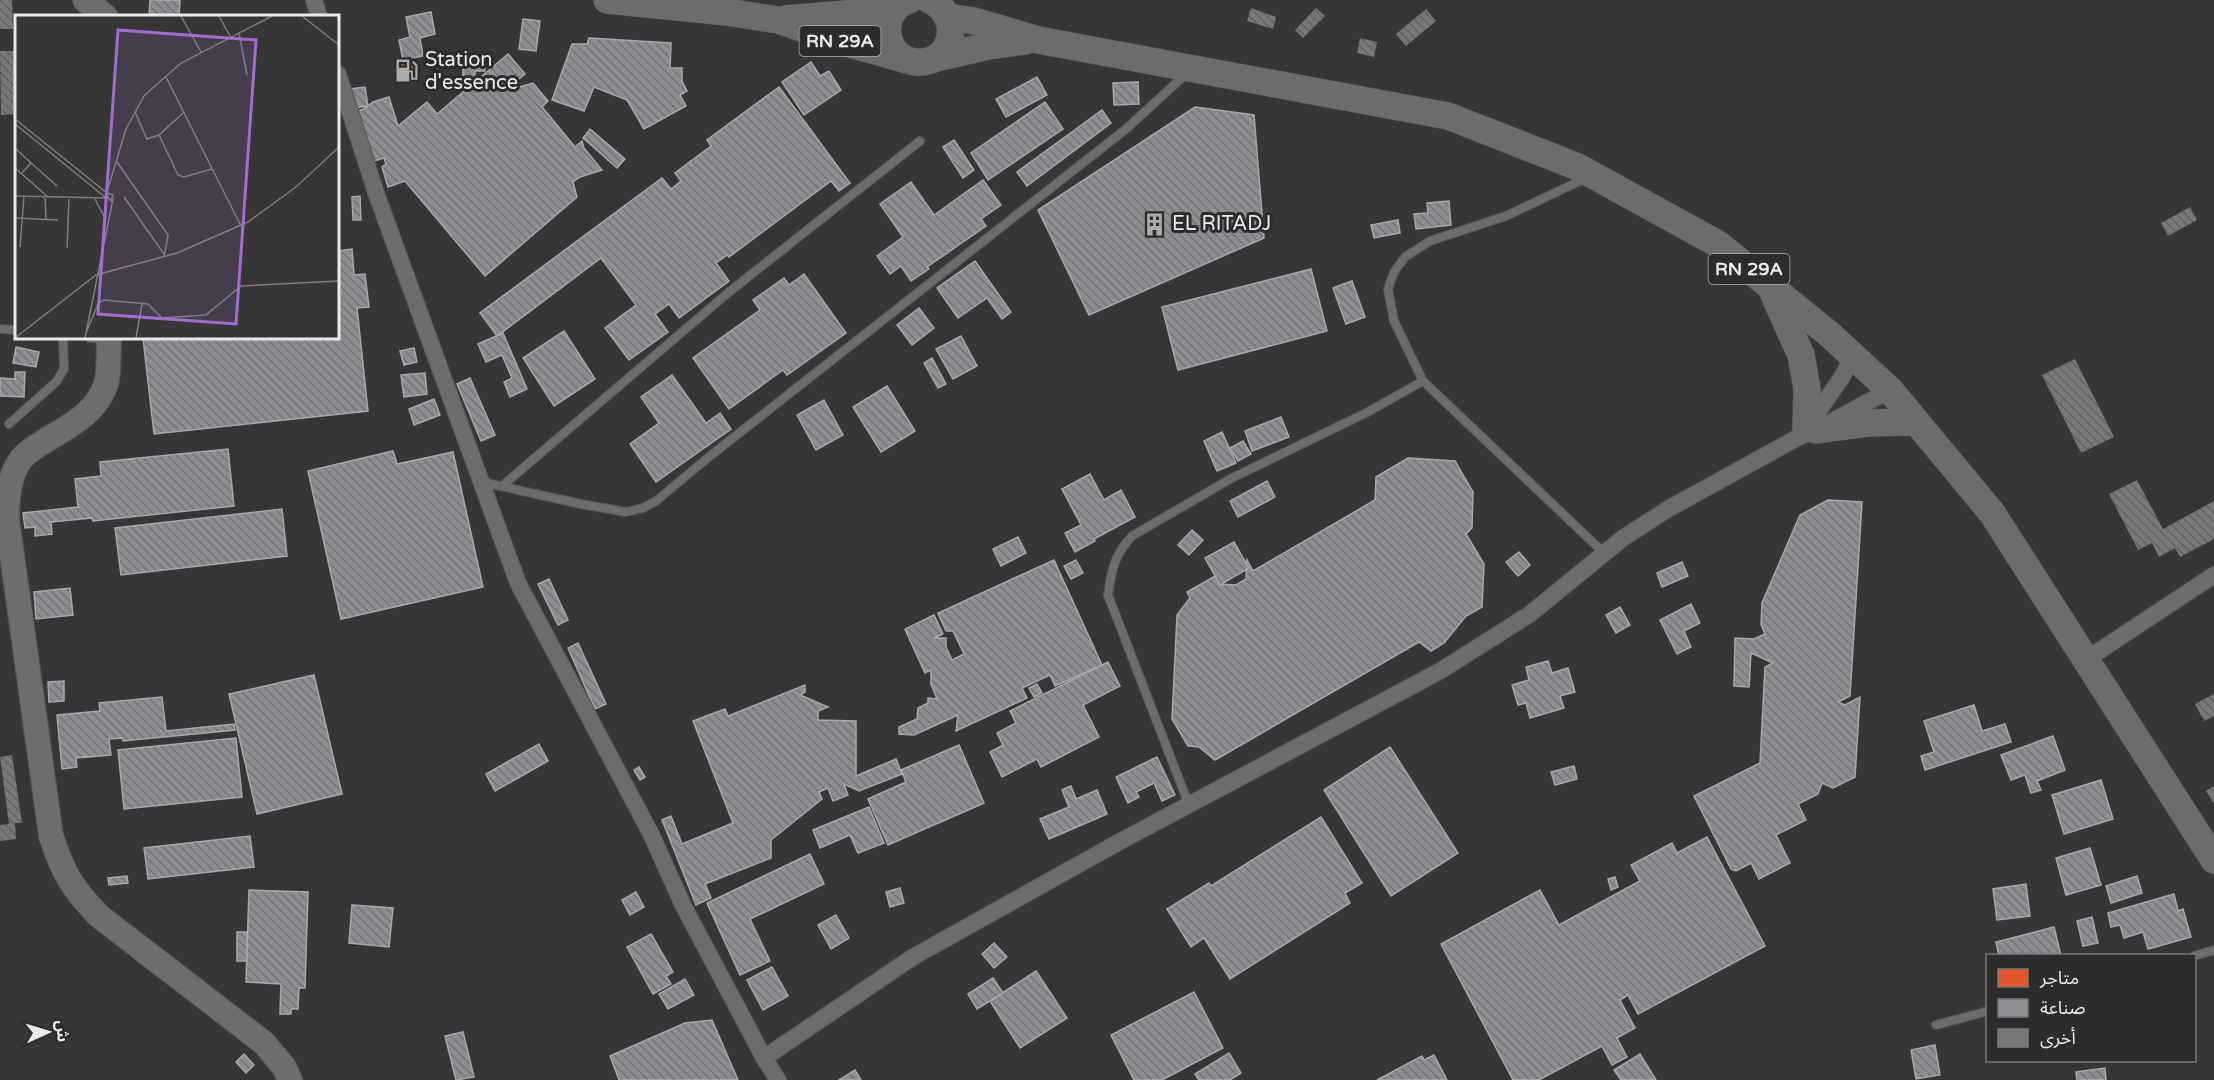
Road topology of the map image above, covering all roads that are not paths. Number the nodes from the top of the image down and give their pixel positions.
1 (86, 0) edge
2 (314, 0) edge
3 (607, 0) edge
4 (923, 5) edge
5 (771, 10) edge
6 (104, 15) edge
7 (319, 15) edge
8 (1038, 40) junction
9 (936, 58) junction
10 (904, 59) junction
11 (1192, 68) junction
12 (339, 77) edge
13 (920, 141) dead end
14 (1592, 175) junction
15 (1770, 286) junction
16 (0, 329) edge
17 (15, 330) edge
18 (63, 339) edge
19 (103, 339) edge
20 (1853, 356) junction
21 (1423, 381) junction
22 (1890, 390) junction
23 (1916, 422) junction
24 (9, 424) dead end
25 (1807, 432) junction
26 (482, 482) junction
27 (501, 486) junction
28 (1604, 553) junction
29 (2214, 575) edge
30 (2086, 659) junction
31 (1189, 805) junction
32 (2214, 860) edge
33 (2214, 950) edge
34 (2196, 955) edge
35 (1986, 1012) edge
36 (1936, 1025) dead end
37 (764, 1058) junction
38 (290, 1080) edge
39 (778, 1080) edge

1 - 6 main road
2 - 7 street
3 - 5 main road, RN 29A
4 - 5 main road, RN 29A
4 - 8 main road, RN 29A
4 - 9 main road
4 - 10 main road
5 - 10 main road, RN 29A
8 - 9 main road, RN 29A
8 - 11 main road, RN 29A
9 - 10 main road
11 - 14 main road, RN 29A
11 - 27 lane
12 - 26 street
13 - 27 lane
14 - 15 main road, RN 29A
14 - 21 lane
15 - 20 main road, RN 29A
15 - 25 main road
16 - 17 lane
18 - 24 lane
19 - 38 main road
20 - 22 main road, RN 29A
20 - 25 street
21 - 28 lane
21 - 31 lane
22 - 23 main road, RN 29A
22 - 25 street
23 - 25 main road
23 - 30 main road, RN 29A
25 - 28 street
26 - 27 lane
26 - 37 street
28 - 31 street
29 - 30 street
30 - 32 main road, RN 29A
31 - 37 street
33 - 34 lane
35 - 36 lane
37 - 39 street

